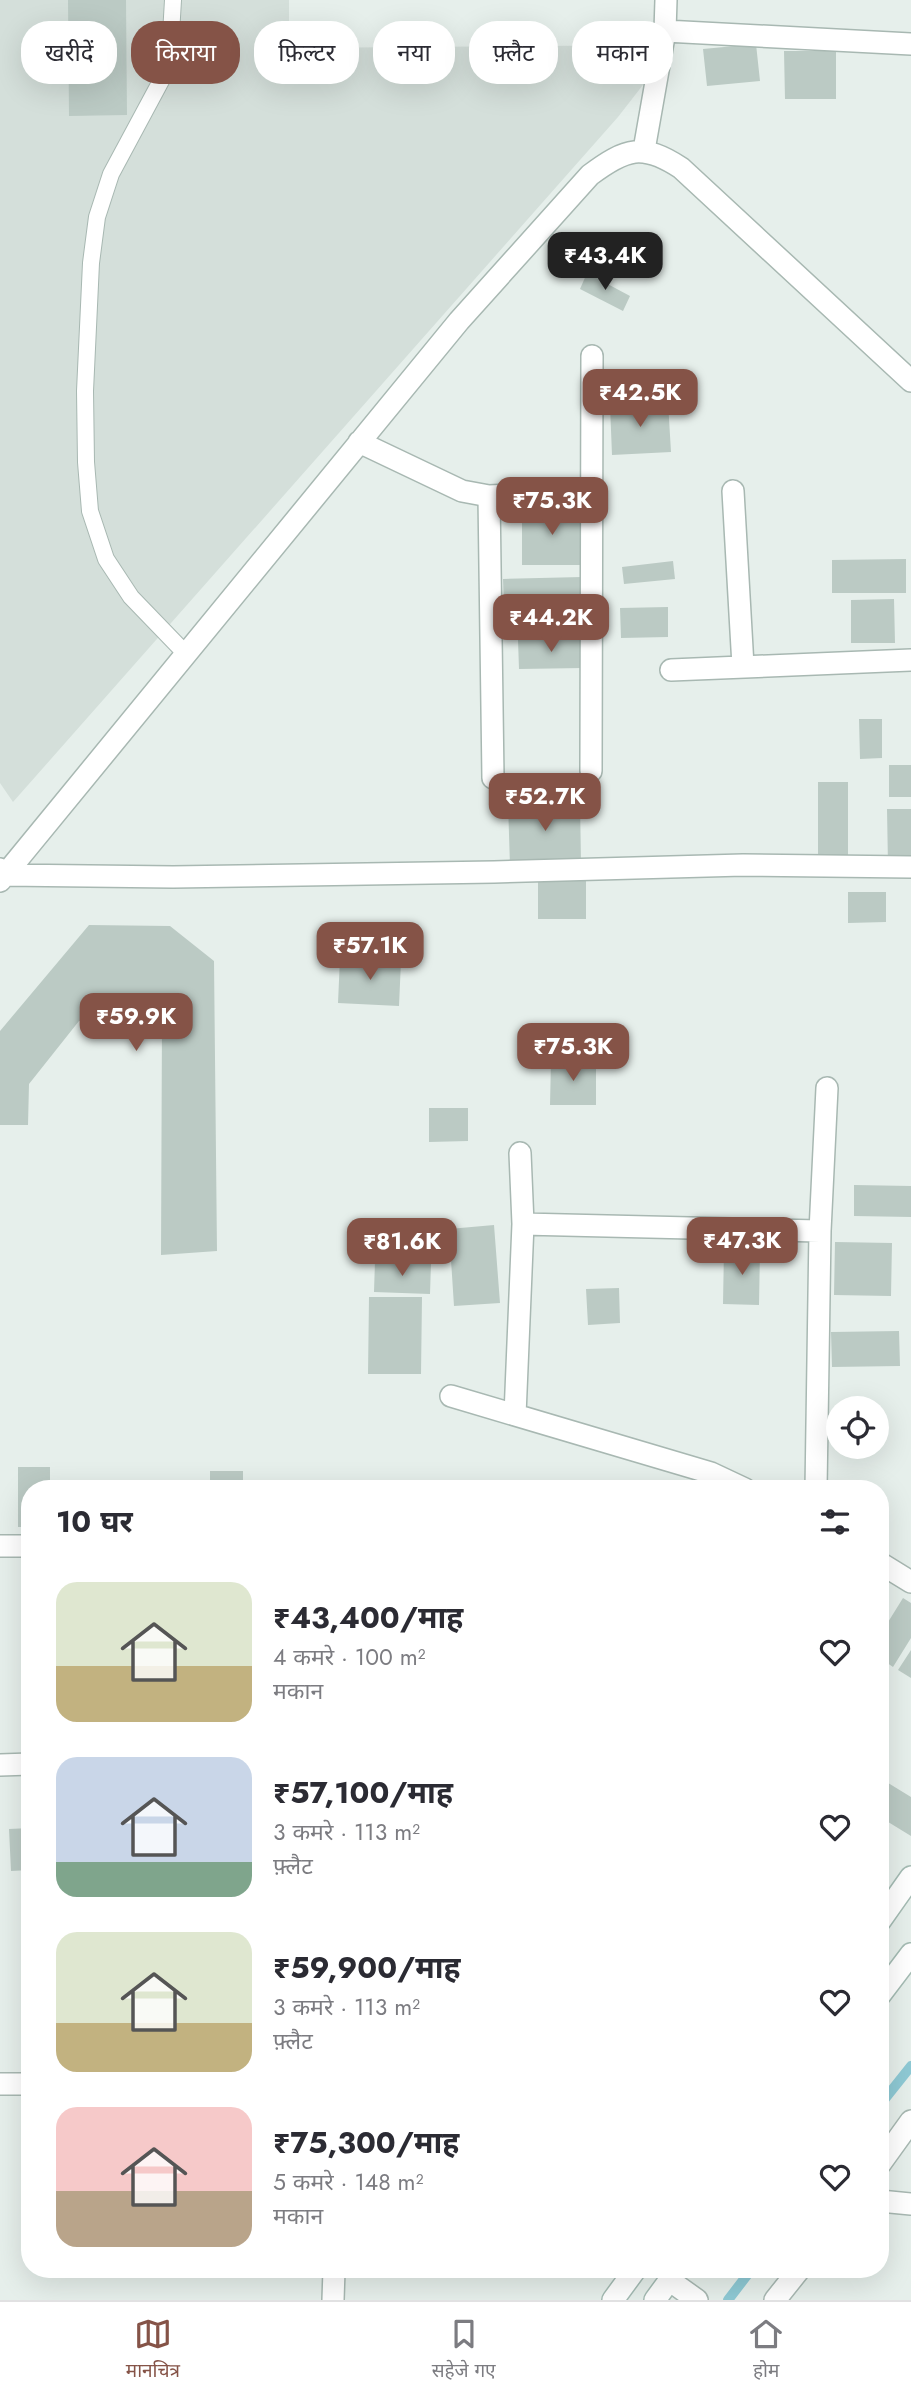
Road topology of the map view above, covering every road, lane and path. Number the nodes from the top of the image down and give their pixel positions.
1 (173, 0) edge
2 (666, 0) edge
3 (665, 21) edge
4 (673, 31) edge
5 (911, 44) edge
6 (656, 84) edge
7 (644, 150) junction
8 (592, 356) dead end
9 (911, 381) edge
10 (911, 386) edge
11 (359, 442) junction
12 (591, 491) junction
13 (733, 491) dead end
14 (489, 496) junction
15 (186, 654) junction
16 (911, 660) edge
17 (743, 666) junction
18 (671, 670) dead end
19 (591, 771) dead end
20 (493, 778) dead end
21 (911, 867) edge
22 (2, 875) edge
23 (827, 1088) dead end
24 (520, 1153) dead end
25 (523, 1224) junction
26 (820, 1231) junction
27 (451, 1396) dead end
28 (515, 1415) junction
29 (727, 1480) edge
30 (816, 1480) edge
31 (0, 1546) edge
32 (21, 1546) edge
33 (889, 1569) edge
34 (911, 1582) edge
35 (21, 1764) edge
36 (0, 1765) edge
37 (911, 1877) edge
38 (889, 1908) edge
39 (911, 1954) edge
40 (889, 1984) edge
41 (0, 2084) edge
42 (21, 2084) edge
43 (911, 2121) edge
44 (889, 2152) edge
45 (889, 2202) edge
46 (911, 2204) edge
47 (334, 2278) edge
48 (629, 2278) edge
49 (671, 2278) edge
50 (676, 2278) edge
51 (793, 2278) edge
52 (333, 2300) edge
53 (613, 2300) edge
54 (655, 2300) edge
55 (696, 2300) edge
56 (775, 2300) edge

1 - 15 lane
2 - 3 street
4 - 5 street
6 - 7 street
7 - 9 street
7 - 11 street
8 - 12 street
9 - 10 street
11 - 14 street
11 - 15 street
12 - 14 street
12 - 19 street
13 - 17 street
14 - 20 street
15 - 22 street
16 - 17 street
17 - 18 street
21 - 22 street
23 - 26 street
24 - 25 street
25 - 26 street
25 - 28 street
26 - 30 street
27 - 28 street
28 - 29 street
31 - 32 street
33 - 34 street
35 - 36 street
37 - 38 street
39 - 40 street
41 - 42 street
43 - 44 street
45 - 46 street
47 - 52 street
48 - 53 street
49 - 54 street
50 - 55 street
51 - 56 street

